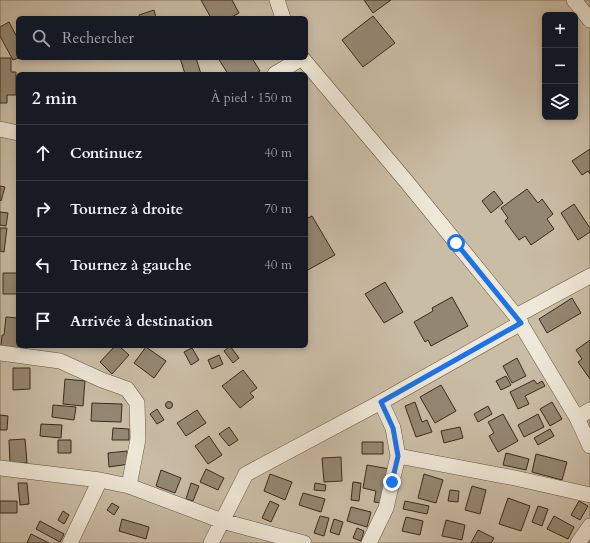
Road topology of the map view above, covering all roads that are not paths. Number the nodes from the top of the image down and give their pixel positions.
1 (277, 0) edge
2 (574, 0) edge
3 (282, 16) edge
4 (590, 20) edge
5 (299, 60) edge
6 (304, 60) edge
7 (278, 72) edge
8 (0, 129) edge
9 (16, 133) edge
10 (590, 276) edge
11 (519, 320) junction
12 (0, 353) edge
13 (381, 402) junction
14 (590, 410) edge
15 (577, 418) junction
16 (590, 446) edge
17 (398, 456) junction
18 (0, 468) edge
19 (100, 480) junction
20 (129, 486) junction
21 (590, 495) edge
22 (222, 521) junction
23 (590, 526) edge
24 (70, 543) edge
25 (210, 543) edge
26 (304, 543) edge
27 (369, 543) edge
28 (578, 543) edge

1 - 3 street
2 - 4 street
5 - 7 street
6 - 11 street
8 - 9 street
10 - 11 street
11 - 13 street
11 - 15 street
12 - 20 street
13 - 17 street
13 - 22 street
14 - 15 street
15 - 16 street
17 - 21 street
17 - 27 street
18 - 19 street
19 - 20 street
19 - 24 street
20 - 22 street
22 - 25 street
22 - 26 street
23 - 28 street

